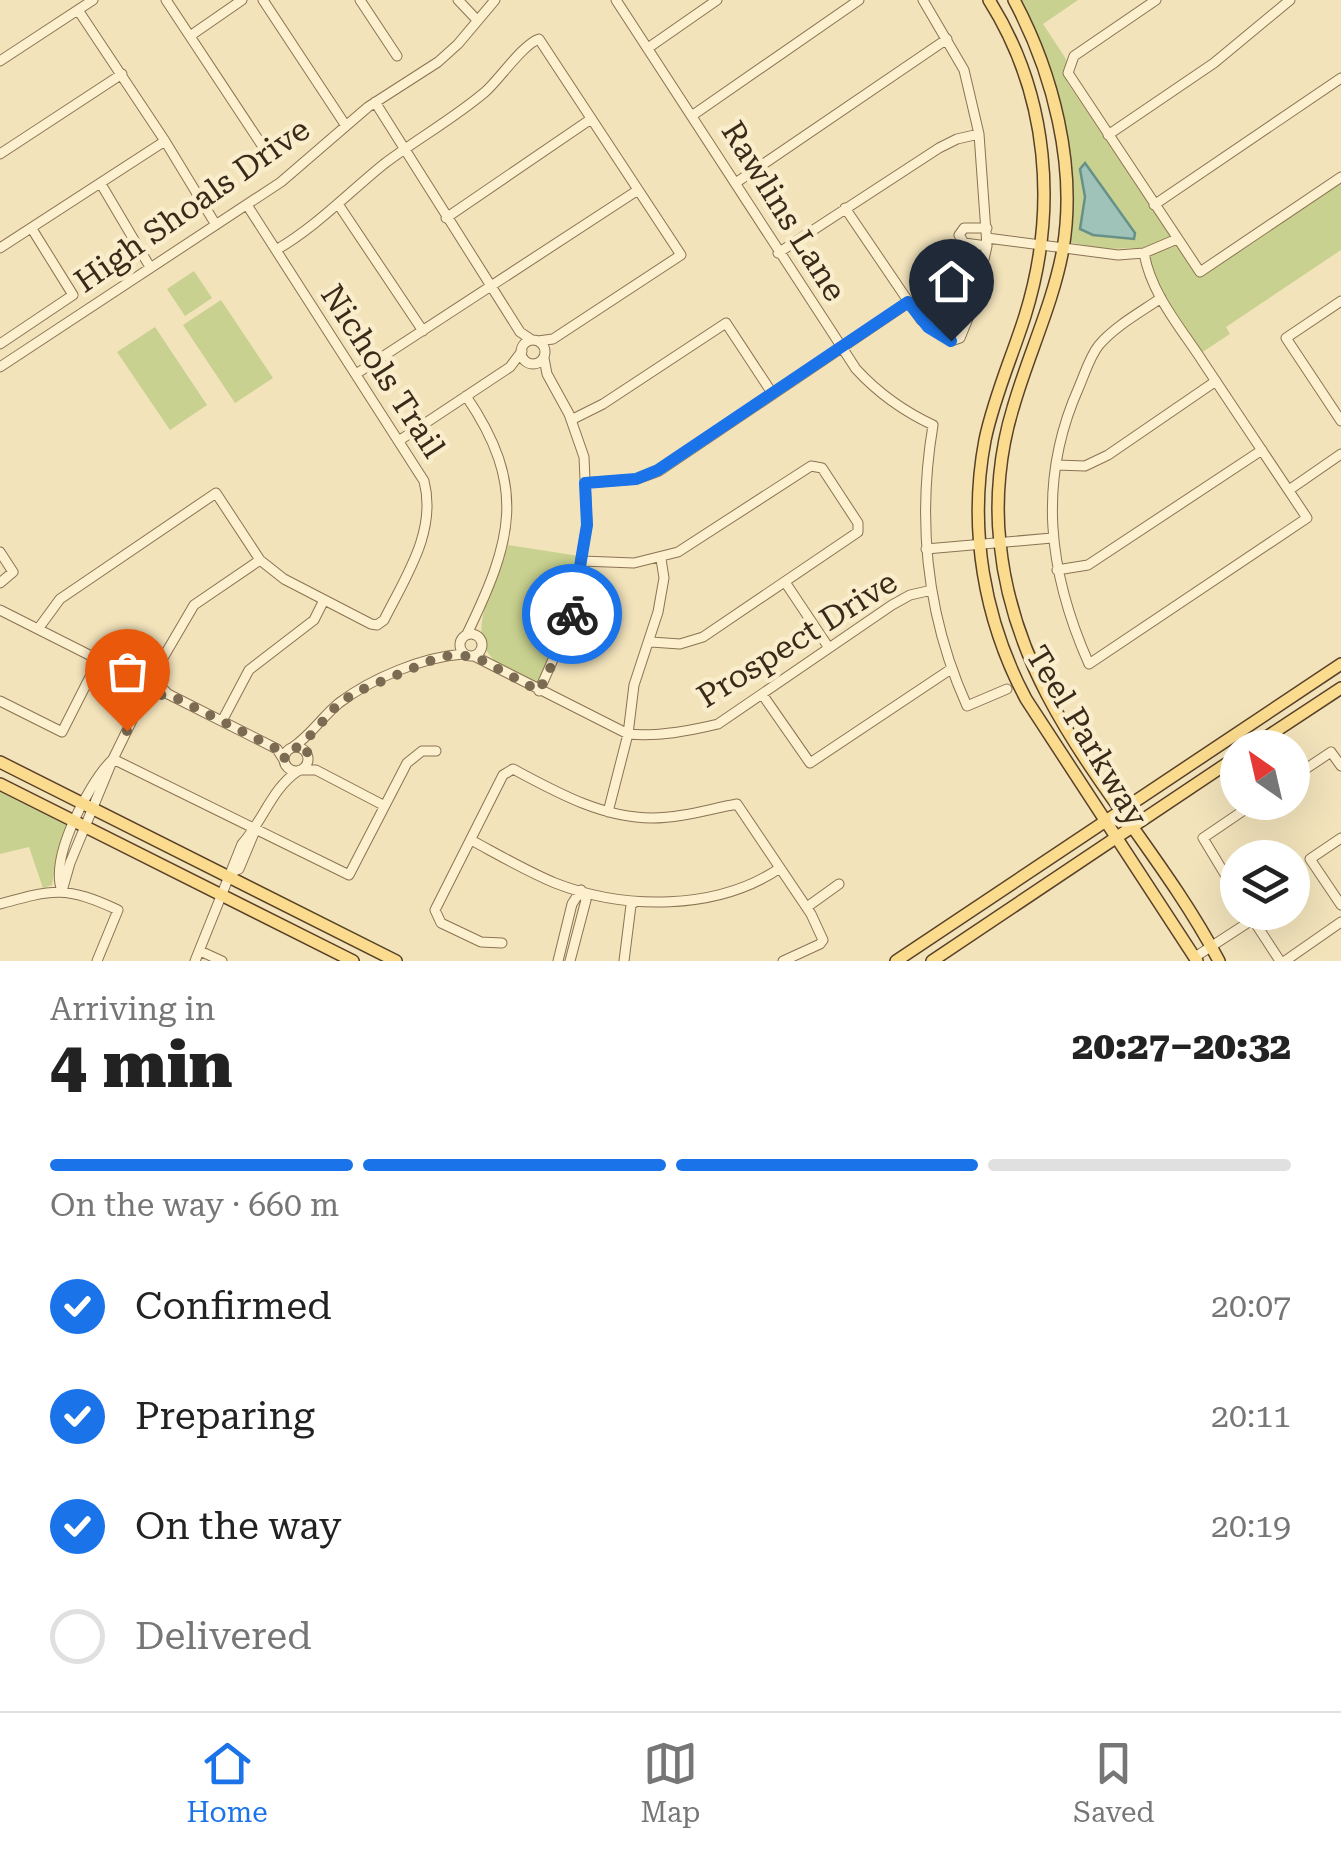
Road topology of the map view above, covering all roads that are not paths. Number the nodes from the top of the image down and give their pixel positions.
1 (93, 0) edge
2 (166, 0) edge
3 (242, 0) edge
4 (263, 0) edge
5 (360, 0) edge
6 (458, 0) edge
7 (495, 0) edge
8 (616, 0) edge
9 (717, 0) edge
10 (859, 0) edge
11 (923, 0) edge
12 (989, 0) edge
13 (1156, 0) edge
14 (1290, 0) edge
15 (1017, 5) edge
16 (78, 10) junction
17 (477, 20) junction
18 (1001, 20) junction
19 (190, 36) junction
20 (947, 39) junction
21 (648, 48) junction
22 (397, 56) dead end
23 (0, 61) edge
24 (122, 74) junction
25 (1341, 78) edge
26 (375, 102) junction
27 (693, 116) junction
28 (591, 120) junction
29 (346, 126) junction
30 (978, 134) junction
31 (1108, 135) junction
32 (165, 141) junction
33 (406, 148) junction
34 (0, 154) edge
35 (268, 156) dead end
36 (1341, 177) edge
37 (737, 182) junction
38 (101, 184) junction
39 (638, 190) junction
40 (338, 204) junction
41 (247, 205) junction
42 (1154, 205) junction
43 (845, 208) junction
44 (446, 218) junction
45 (216, 225) junction
46 (32, 229) junction
47 (987, 237) junction
48 (1176, 239) junction
49 (1041, 244) junction
50 (0, 248) edge
51 (1063, 248) junction
52 (276, 250) junction
53 (778, 253) junction
54 (1144, 253) junction
55 (150, 267) junction
56 (490, 286) junction
57 (1161, 298) junction
58 (1341, 301) edge
59 (908, 302) junction
60 (423, 331) junction
61 (553, 339) junction
62 (0, 344) edge
63 (529, 345) junction
64 (840, 346) junction
65 (544, 356) junction
66 (531, 364) junction
67 (510, 366) junction
68 (0, 367) edge
69 (356, 374) junction
70 (548, 374) junction
71 (1216, 381) junction
72 (772, 393) junction
73 (466, 396) junction
74 (1341, 398) edge
75 (1331, 405) junction
76 (571, 420) junction
77 (1341, 420) edge
78 (400, 440) junction
79 (1262, 450) junction
80 (1341, 454) edge
81 (1057, 465) junction
82 (585, 483) junction
83 (1288, 490) junction
84 (1052, 538) junction
85 (980, 544) junction
86 (1000, 544) junction
87 (926, 549) junction
88 (0, 552) edge
89 (661, 559) junction
90 (260, 560) junction
91 (582, 561) junction
92 (1057, 570) junction
93 (785, 582) junction
94 (0, 583) edge
95 (932, 590) junction
96 (324, 600) junction
97 (0, 610) edge
98 (476, 614) junction
99 (38, 629) junction
100 (464, 638) junction
101 (482, 642) junction
102 (651, 642) junction
103 (829, 648) junction
104 (469, 655) junction
105 (442, 656) junction
106 (99, 659) junction
107 (494, 664) junction
108 (1341, 664) edge
109 (950, 669) junction
110 (150, 686) junction
111 (1341, 688) edge
112 (1007, 689) dead end
113 (539, 691) junction
114 (762, 694) junction
115 (0, 700) edge
116 (222, 721) junction
117 (1242, 730) edge
118 (1277, 730) edge
119 (628, 734) junction
120 (308, 738) junction
121 (1220, 745) edge
122 (292, 747) junction
123 (277, 749) junction
124 (436, 752) dead end
125 (308, 757) junction
126 (113, 758) junction
127 (284, 760) junction
128 (0, 762) edge
129 (1310, 766) edge
130 (1341, 766) edge
131 (1220, 768) edge
132 (299, 770) junction
133 (316, 770) junction
134 (284, 780) junction
135 (0, 784) edge
136 (383, 805) junction
137 (89, 807) junction
138 (1122, 810) junction
139 (608, 812) junction
140 (1229, 820) edge
141 (1105, 822) junction
142 (80, 825) junction
143 (1133, 826) junction
144 (255, 830) junction
145 (1116, 838) junction
146 (1341, 838) edge
147 (471, 840) junction
148 (1220, 867) edge
149 (780, 868) junction
150 (231, 874) junction
151 (840, 884) dead end
152 (62, 890) junction
153 (581, 890) junction
154 (221, 894) junction
155 (636, 901) junction
156 (984, 903) junction
157 (0, 904) edge
158 (1341, 905) edge
159 (807, 907) junction
160 (995, 919) junction
161 (1341, 922) edge
162 (1232, 930) edge
163 (1260, 930) edge
164 (354, 940) junction
165 (502, 943) dead end
166 (1212, 946) junction
167 (370, 955) edge
168 (197, 956) edge
169 (1196, 959) edge
170 (348, 960) edge
171 (97, 961) edge
172 (222, 961) edge
173 (396, 961) edge
174 (558, 961) edge
175 (570, 961) edge
176 (624, 961) edge
177 (784, 961) edge
178 (896, 961) edge
179 (932, 961) edge
180 (1220, 961) edge
181 (1282, 961) edge

1 - 16 street
2 - 19 street
3 - 19 street
4 - 29 street
5 - 22 street
6 - 17 street
7 - 17 street, High Shoals Drive
8 - 21 street, Rawlins Lane
9 - 21 street
10 - 27 street
11 - 20 street
12 - 18 main road, Teel Parkway
13 - 31 street
14 - 31 street
15 - 18 main road
15 - 51 main road, Teel Parkway
16 - 23 street
16 - 24 street
17 - 26 street, High Shoals Drive
18 - 49 main road, Teel Parkway
19 - 35 street
20 - 30 street
20 - 37 street
21 - 27 street, Rawlins Lane
24 - 32 street
24 - 34 street
25 - 42 street
26 - 29 street, High Shoals Drive
26 - 33 street
27 - 37 street, Rawlins Lane
28 - 33 street
28 - 39 street
28 - 44 street
29 - 41 street, High Shoals Drive
30 - 43 street
30 - 47 street
31 - 42 street
32 - 38 street
32 - 45 street
33 - 40 street
33 - 44 street
36 - 48 street
37 - 53 street, Rawlins Lane
38 - 46 street
38 - 55 street
39 - 56 street
39 - 61 street
40 - 52 street
40 - 60 street
41 - 45 street, High Shoals Drive
41 - 52 street, Nichols Trail
42 - 48 street
43 - 53 street
43 - 59 street
44 - 56 street
45 - 55 street, High Shoals Drive
46 - 50 street
46 - 62 street
47 - 49 street
47 - 59 street
48 - 54 street
49 - 51 street
49 - 85 main road, Teel Parkway
51 - 54 street
51 - 86 main road, Teel Parkway
52 - 69 street, Nichols Trail
53 - 64 street, Rawlins Lane
54 - 57 street
55 - 68 street, High Shoals Drive
56 - 60 street
56 - 63 street
57 - 71 street
57 - 81 street
58 - 75 street
59 - 64 street
60 - 69 street
61 - 63 street
61 - 65 street
63 - 65 street
63 - 66 street
63 - 67 street
64 - 72 street
64 - 87 street, Rawlins Lane
65 - 66 street
65 - 70 street
66 - 67 street
66 - 70 street
67 - 73 street
69 - 78 street, Nichols Trail
70 - 76 street
71 - 79 street
71 - 81 street
72 - 76 street
72 - 82 street
73 - 78 street
73 - 98 street
74 - 75 street
75 - 77 street
76 - 82 street
78 - 96 street, Nichols Trail
79 - 83 street
79 - 92 street
80 - 83 street
81 - 84 street
82 - 91 street
83 - 92 street
84 - 86 street
84 - 92 street
85 - 86 street
85 - 87 street
85 - 141 main road, Teel Parkway
86 - 138 main road, Teel Parkway
87 - 95 street
88 - 94 street
89 - 91 street
89 - 93 street
89 - 102 street
90 - 96 street
90 - 99 street
90 - 110 street
91 - 113 street
93 - 102 street
93 - 103 street
95 - 103 street, Prospect Drive
95 - 109 street
96 - 116 street
97 - 99 street
98 - 100 street
98 - 101 street
99 - 106 street
100 - 101 street
100 - 104 street
100 - 105 street
101 - 104 street
101 - 107 street
102 - 119 street
103 - 114 street, Prospect Drive
104 - 105 street
104 - 107 street
105 - 120 street
106 - 110 street
106 - 115 street
107 - 113 street
108 - 117 main road
109 - 112 street
109 - 114 street
110 - 116 street
110 - 126 street
111 - 118 main road
113 - 119 street
114 - 119 street, Prospect Drive
116 - 123 street
119 - 139 street
120 - 122 street
120 - 125 street
121 - 138 main road
122 - 123 street
122 - 125 street
122 - 127 street
123 - 127 street
124 - 136 street
125 - 132 street
125 - 133 street
126 - 137 street
126 - 144 street
127 - 132 street
127 - 134 street
128 - 137 main road
129 - 130 street
131 - 143 main road
132 - 133 street
132 - 134 street
133 - 136 street
134 - 144 street
135 - 142 main road
136 - 144 street
137 - 142 street
137 - 150 main road
138 - 141 main road
138 - 143 main road, Teel Parkway
139 - 147 street
139 - 149 street
140 - 148 street
141 - 145 main road, Teel Parkway
141 - 156 main road
142 - 152 street
142 - 154 main road
143 - 145 main road
143 - 166 main road, Teel Parkway
144 - 150 street
145 - 160 main road
145 - 169 main road, Teel Parkway
146 - 158 street
147 - 153 street
147 - 165 street
149 - 155 street
149 - 159 street
150 - 154 street
150 - 164 main road
151 - 159 street
152 - 157 street
152 - 171 street
153 - 155 street
153 - 174 street
153 - 175 street
154 - 168 street
154 - 170 main road
155 - 176 street
156 - 160 main road
156 - 178 main road
159 - 177 street
160 - 179 main road
161 - 181 street
162 - 166 street
163 - 181 street
164 - 167 main road
164 - 170 main road
166 - 169 street
166 - 180 main road, Teel Parkway
167 - 173 main road
168 - 172 street

